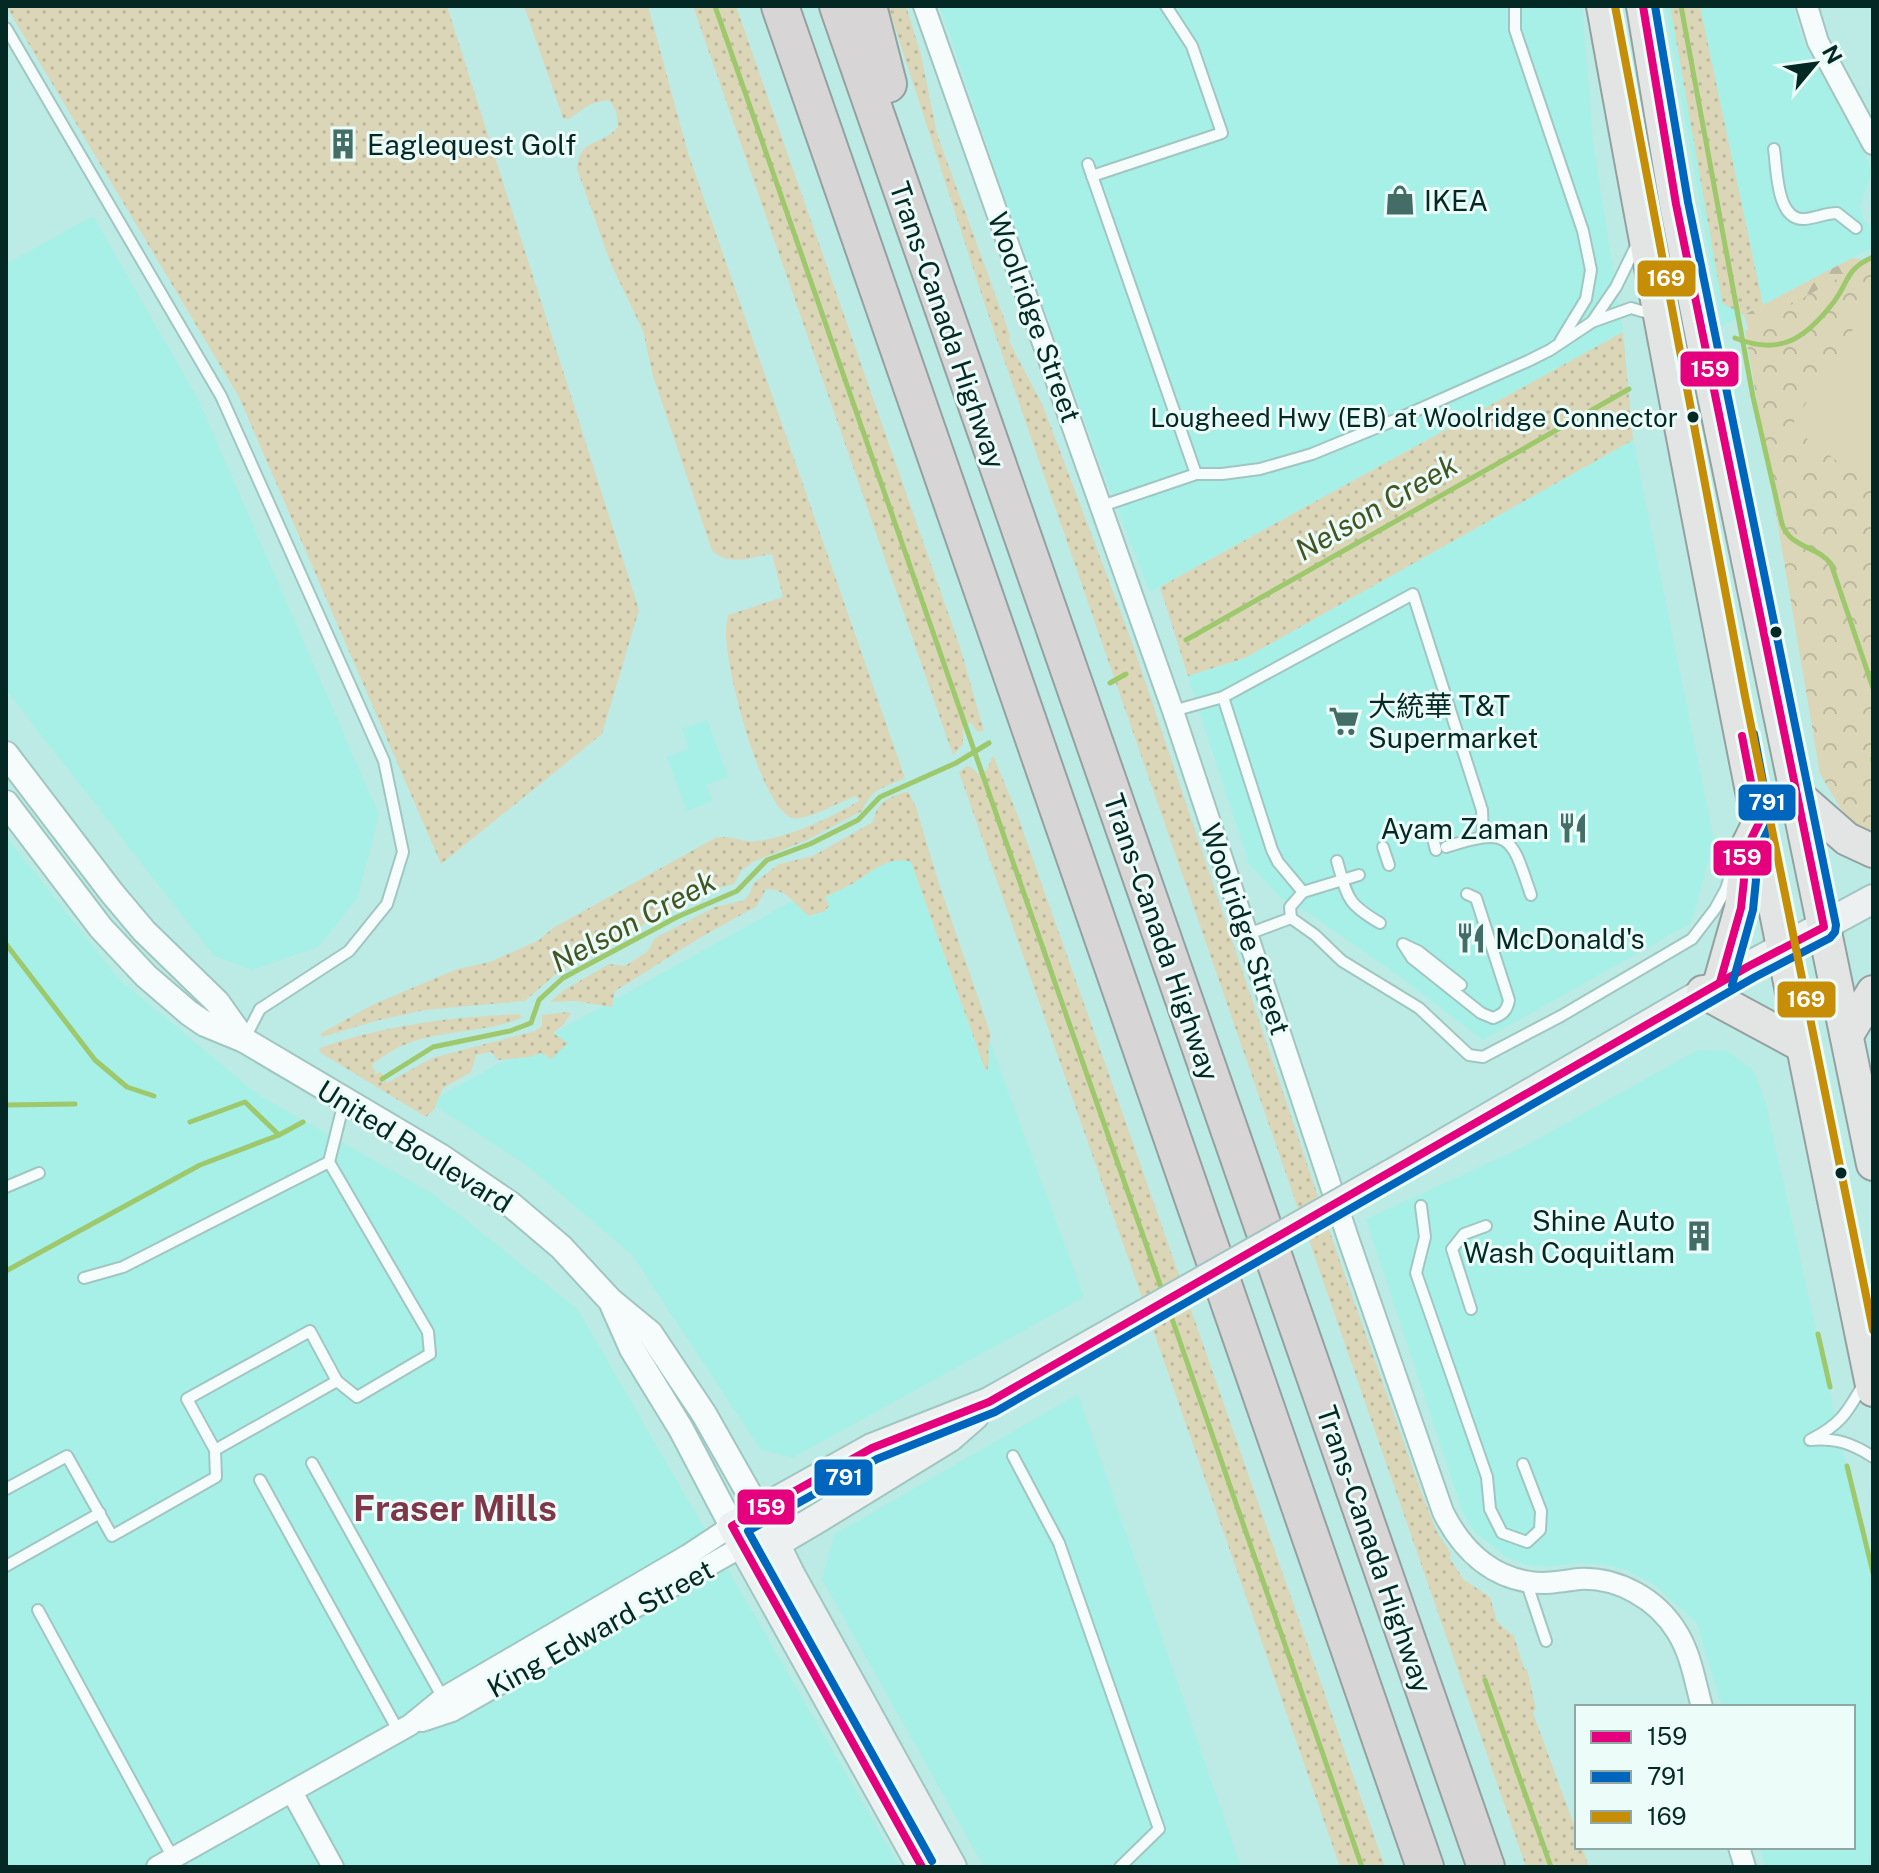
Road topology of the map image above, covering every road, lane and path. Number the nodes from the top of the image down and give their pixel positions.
1 (780, 6) edge
2 (838, 6) edge
3 (868, 6) edge
4 (924, 6) edge
5 (1166, 6) edge
6 (1515, 6) edge
7 (1603, 6) edge
8 (1643, 6) edge
9 (1807, 6) edge
10 (6, 28) edge
11 (1873, 144) edge
12 (1774, 149) dead end
13 (1088, 164) dead end
14 (1092, 176) junction
15 (1856, 228) dead end
16 (1644, 229) junction
17 (1659, 316) junction
18 (1592, 322) junction
19 (948, 327) junction
20 (1558, 345) junction
21 (1706, 357) junction
22 (1196, 474) junction
23 (1102, 506) junction
24 (1223, 697) junction
25 (1173, 711) junction
26 (6, 754) edge
27 (1799, 797) junction
28 (6, 803) edge
29 (1759, 823) junction
30 (1431, 831) dead end
31 (1483, 837) junction
32 (1383, 847) dead end
33 (1873, 851) edge
34 (1742, 857) junction
35 (1337, 861) dead end
36 (1389, 865) dead end
37 (1359, 875) dead end
38 (1342, 880) junction
39 (1303, 892) junction
40 (1467, 894) dead end
41 (1531, 895) dead end
42 (1873, 899) edge
43 (1291, 918) junction
44 (1380, 923) dead end
45 (1824, 927) junction
46 (1248, 934) junction
47 (1784, 948) junction
48 (1461, 985) dead end
49 (1712, 987) junction
50 (1873, 992) edge
51 (1847, 1035) junction
52 (244, 1040) junction
53 (1801, 1045) junction
54 (345, 1100) junction
55 (329, 1162) junction
56 (1873, 1164) edge
57 (39, 1173) dead end
58 (6, 1187) edge
59 (1421, 1206) dead end
60 (1486, 1226) dead end
61 (84, 1278) dead end
62 (610, 1300) junction
63 (1471, 1309) dead end
64 (337, 1381) junction
65 (1871, 1381) edge
66 (989, 1402) junction
67 (215, 1450) junction
68 (1013, 1456) dead end
69 (1873, 1457) edge
70 (312, 1463) dead end
71 (1523, 1464) dead end
72 (260, 1480) dead end
73 (6, 1489) edge
74 (759, 1511) junction
75 (100, 1513) junction
76 (738, 1536) junction
77 (776, 1543) junction
78 (6, 1566) edge
79 (1526, 1581) junction
80 (38, 1610) dead end
81 (1546, 1641) dead end
82 (443, 1698) junction
83 (1701, 1705) edge
84 (404, 1728) junction
85 (292, 1792) junction
86 (165, 1862) edge
87 (333, 1867) edge
88 (922, 1867) edge
89 (952, 1867) edge
90 (1120, 1867) edge
91 (1425, 1867) edge
92 (1486, 1867) edge

1 - 91 highway, Trans-Canada Highway
2 - 19 highway, Trans-Canada Highway
3 - 19 highway
4 - 23 street, Woolridge Street
5 - 14 lane
6 - 20 lane
7 - 16 main road
8 - 21 main road
9 - 11 street
10 - 52 lane
12 - 15 lane
13 - 14 lane
14 - 22 lane
16 - 17 main road
16 - 18 lane
17 - 18 lane
17 - 21 lane
17 - 29 main road
18 - 20 lane
19 - 92 highway, Trans-Canada Highway
20 - 22 lane
21 - 27 main road
22 - 23 lane
23 - 25 street, Woolridge Street
24 - 25 lane
24 - 31 lane
24 - 39 lane
25 - 46 street, Woolridge Street
26 - 52 street, United Boulevard
27 - 33 main road
27 - 45 main road
28 - 52 street, United Boulevard
29 - 34 main road
29 - 47 main road
30 - 31 lane
31 - 41 lane
32 - 36 lane
34 - 43 lane
34 - 49 main road
35 - 38 lane
37 - 38 lane
38 - 39 lane
38 - 44 lane
39 - 43 lane
40 - 48 lane
42 - 45 main road, King Edward Street
43 - 46 lane
45 - 47 main road, King Edward Street
45 - 51 main road
46 - 79 street, Woolridge Street
47 - 49 main road, King Edward Street
47 - 53 main road
49 - 53 main road
49 - 66 main road, King Edward Street, bridge
50 - 51 main road
51 - 56 main road
52 - 54 street, United Boulevard
53 - 65 main road
54 - 55 lane
54 - 62 street, United Boulevard
55 - 61 lane
55 - 64 lane
57 - 58 lane
59 - 71 lane
60 - 63 lane
62 - 74 street, United Boulevard
62 - 76 street, United Boulevard
64 - 67 lane
64 - 67 lane
65 - 69 lane
66 - 74 main road, King Edward Street
66 - 77 main road, King Edward Street
67 - 75 lane
68 - 90 lane
70 - 82 lane
72 - 84 lane
73 - 75 lane
74 - 76 main road, King Edward Street
74 - 77 main road, United Boulevard
75 - 78 lane
76 - 77 main road, King Edward Street
76 - 82 street, King Edward Street
76 - 84 street, King Edward Street
76 - 88 main road, United Boulevard
77 - 89 main road, United Boulevard
79 - 81 lane
79 - 83 street, Woolridge Street
80 - 86 lane
82 - 84 street, King Edward Street
84 - 85 street, King Edward Street
85 - 86 street, King Edward Street
85 - 87 street

